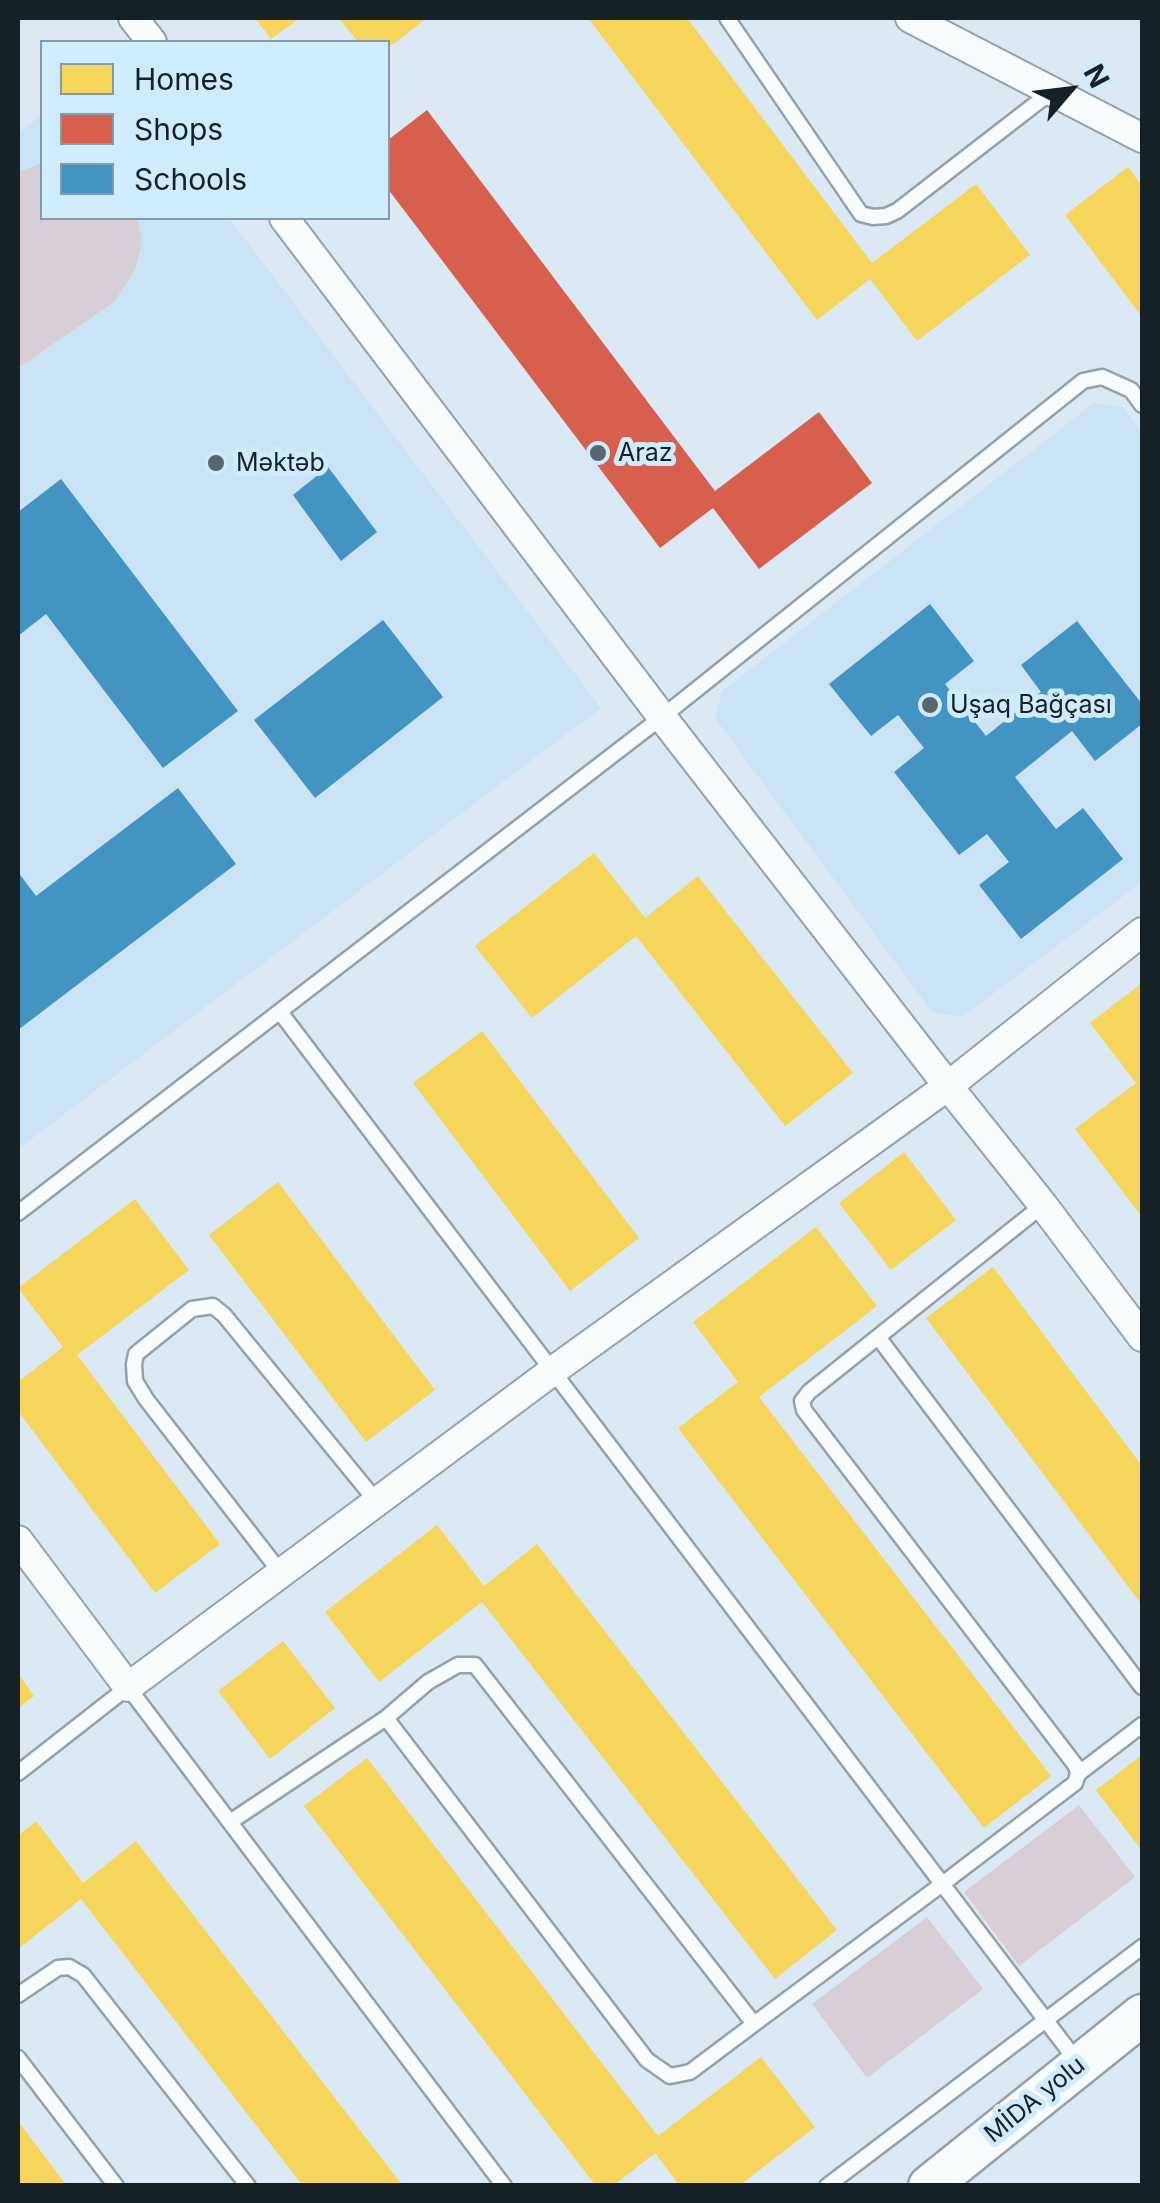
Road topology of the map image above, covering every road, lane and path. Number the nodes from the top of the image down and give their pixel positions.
1 (133, 18) edge
2 (727, 18) edge
3 (910, 18) edge
4 (150, 40) edge
5 (1052, 91) junction
6 (1142, 138) edge
7 (286, 220) edge
8 (1142, 405) edge
9 (662, 718) junction
10 (1142, 932) edge
11 (280, 1012) junction
12 (948, 1086) junction
13 (1043, 1205) junction
14 (18, 1213) edge
15 (878, 1337) junction
16 (1142, 1337) edge
17 (554, 1370) junction
18 (377, 1502) junction
19 (18, 1540) edge
20 (280, 1573) junction
21 (128, 1687) junction
22 (1142, 1687) edge
23 (386, 1718) junction
24 (1142, 1725) edge
25 (18, 1773) edge
26 (1078, 1774) junction
27 (230, 1822) junction
28 (942, 1884) junction
29 (1142, 1947) edge
30 (18, 1995) edge
31 (1142, 2015) edge
32 (1046, 2020) junction
33 (754, 2024) junction
34 (18, 2058) edge
35 (1079, 2064) junction
36 (116, 2186) edge
37 (248, 2186) edge
38 (504, 2186) edge
39 (827, 2186) edge
40 (928, 2186) edge

1 - 4 street
2 - 5 lane
3 - 5 street
5 - 6 street
7 - 9 street
8 - 9 lane
9 - 11 lane
9 - 12 street
10 - 12 street
11 - 14 lane
11 - 17 lane
12 - 13 street
12 - 17 street
13 - 15 lane
13 - 16 street
15 - 22 lane
15 - 26 lane
17 - 18 street
17 - 28 lane
18 - 20 street
18 - 20 lane
19 - 21 street
20 - 21 street
21 - 25 lane
21 - 27 lane
23 - 27 lane
23 - 33 lane
23 - 33 lane
24 - 26 lane
26 - 28 lane
27 - 38 lane
28 - 32 lane
28 - 33 lane
29 - 32 lane
30 - 37 lane
31 - 35 street, MİDA yolu
32 - 35 lane
32 - 39 lane
34 - 36 lane
35 - 40 street, MİDA yolu

